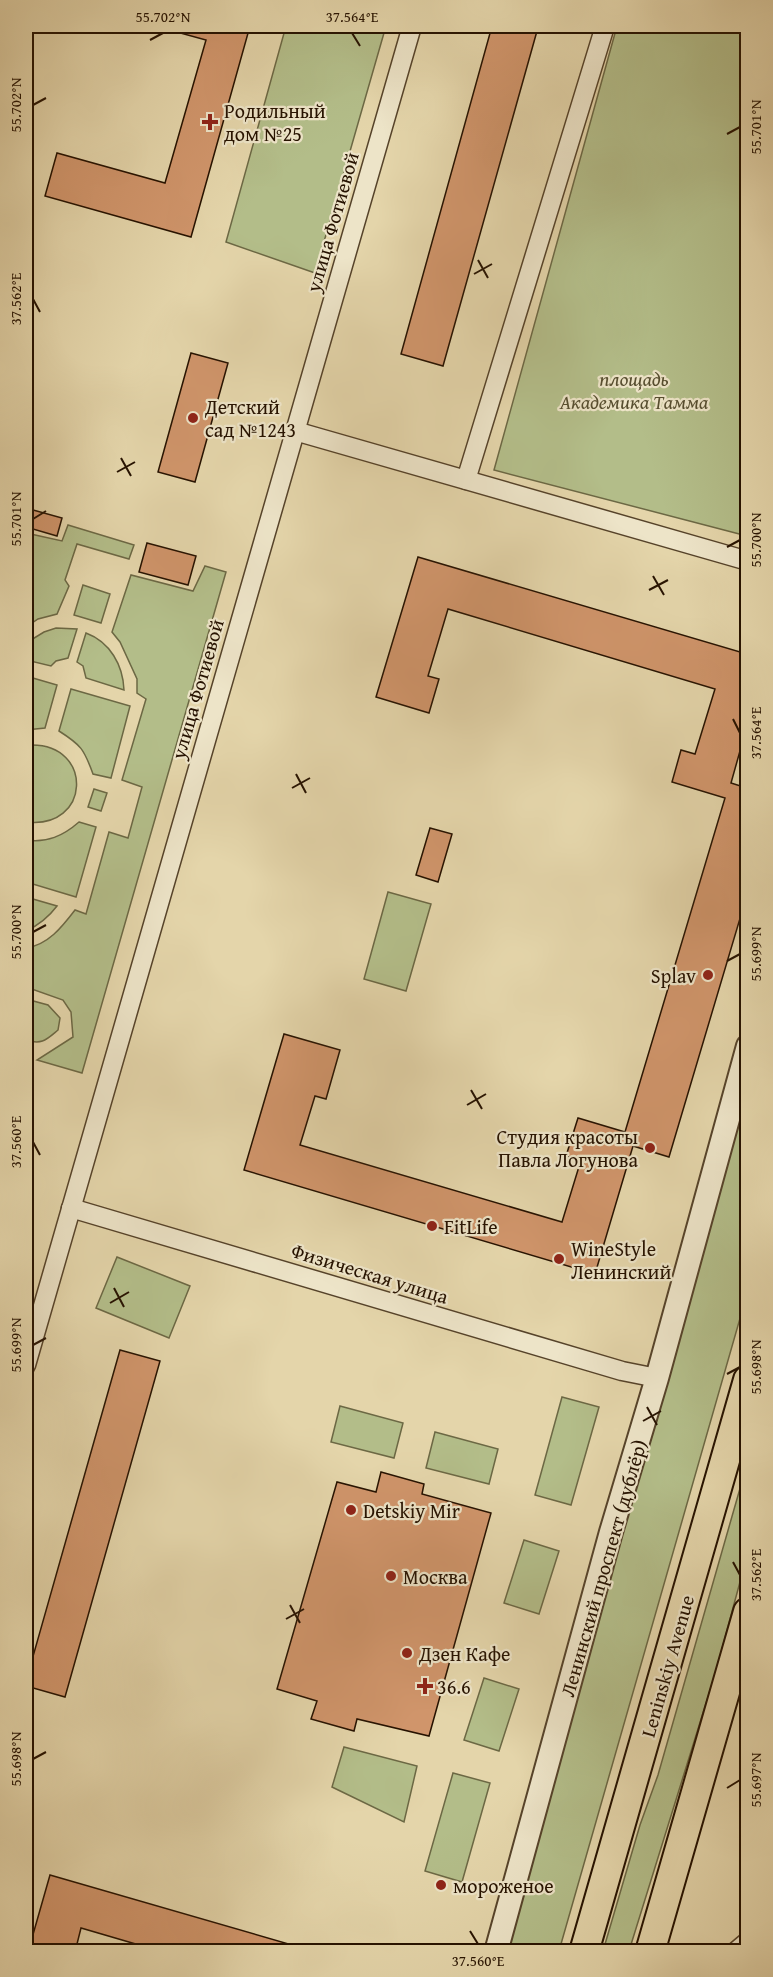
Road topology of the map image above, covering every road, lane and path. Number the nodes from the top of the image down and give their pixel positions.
1 (412, 26) edge
2 (605, 26) edge
3 (295, 431) junction
4 (466, 480) junction
5 (747, 561) edge
6 (747, 1046) edge
7 (739, 1107) edge
8 (71, 1208) junction
9 (26, 1365) edge
10 (657, 1378) junction
11 (747, 1380) edge
12 (747, 1612) edge
13 (747, 1941) edge
14 (496, 1952) edge
15 (584, 1952) edge
16 (650, 1952) edge
17 (735, 1952) edge

1 - 3 street, улица Фотиевой
2 - 4 street
3 - 4 street
3 - 8 street, улица Фотиевой
4 - 5 street
6 - 7 street, Ленинский проспект (дублёр)
7 - 10 street, Ленинский проспект (дублёр)
8 - 9 street, улица Фотиевой
8 - 10 street, Физическая улица
10 - 14 street, Ленинский проспект (дублёр)
11 - 15 main road, Leninskiy Avenue
12 - 16 main road
13 - 17 street

